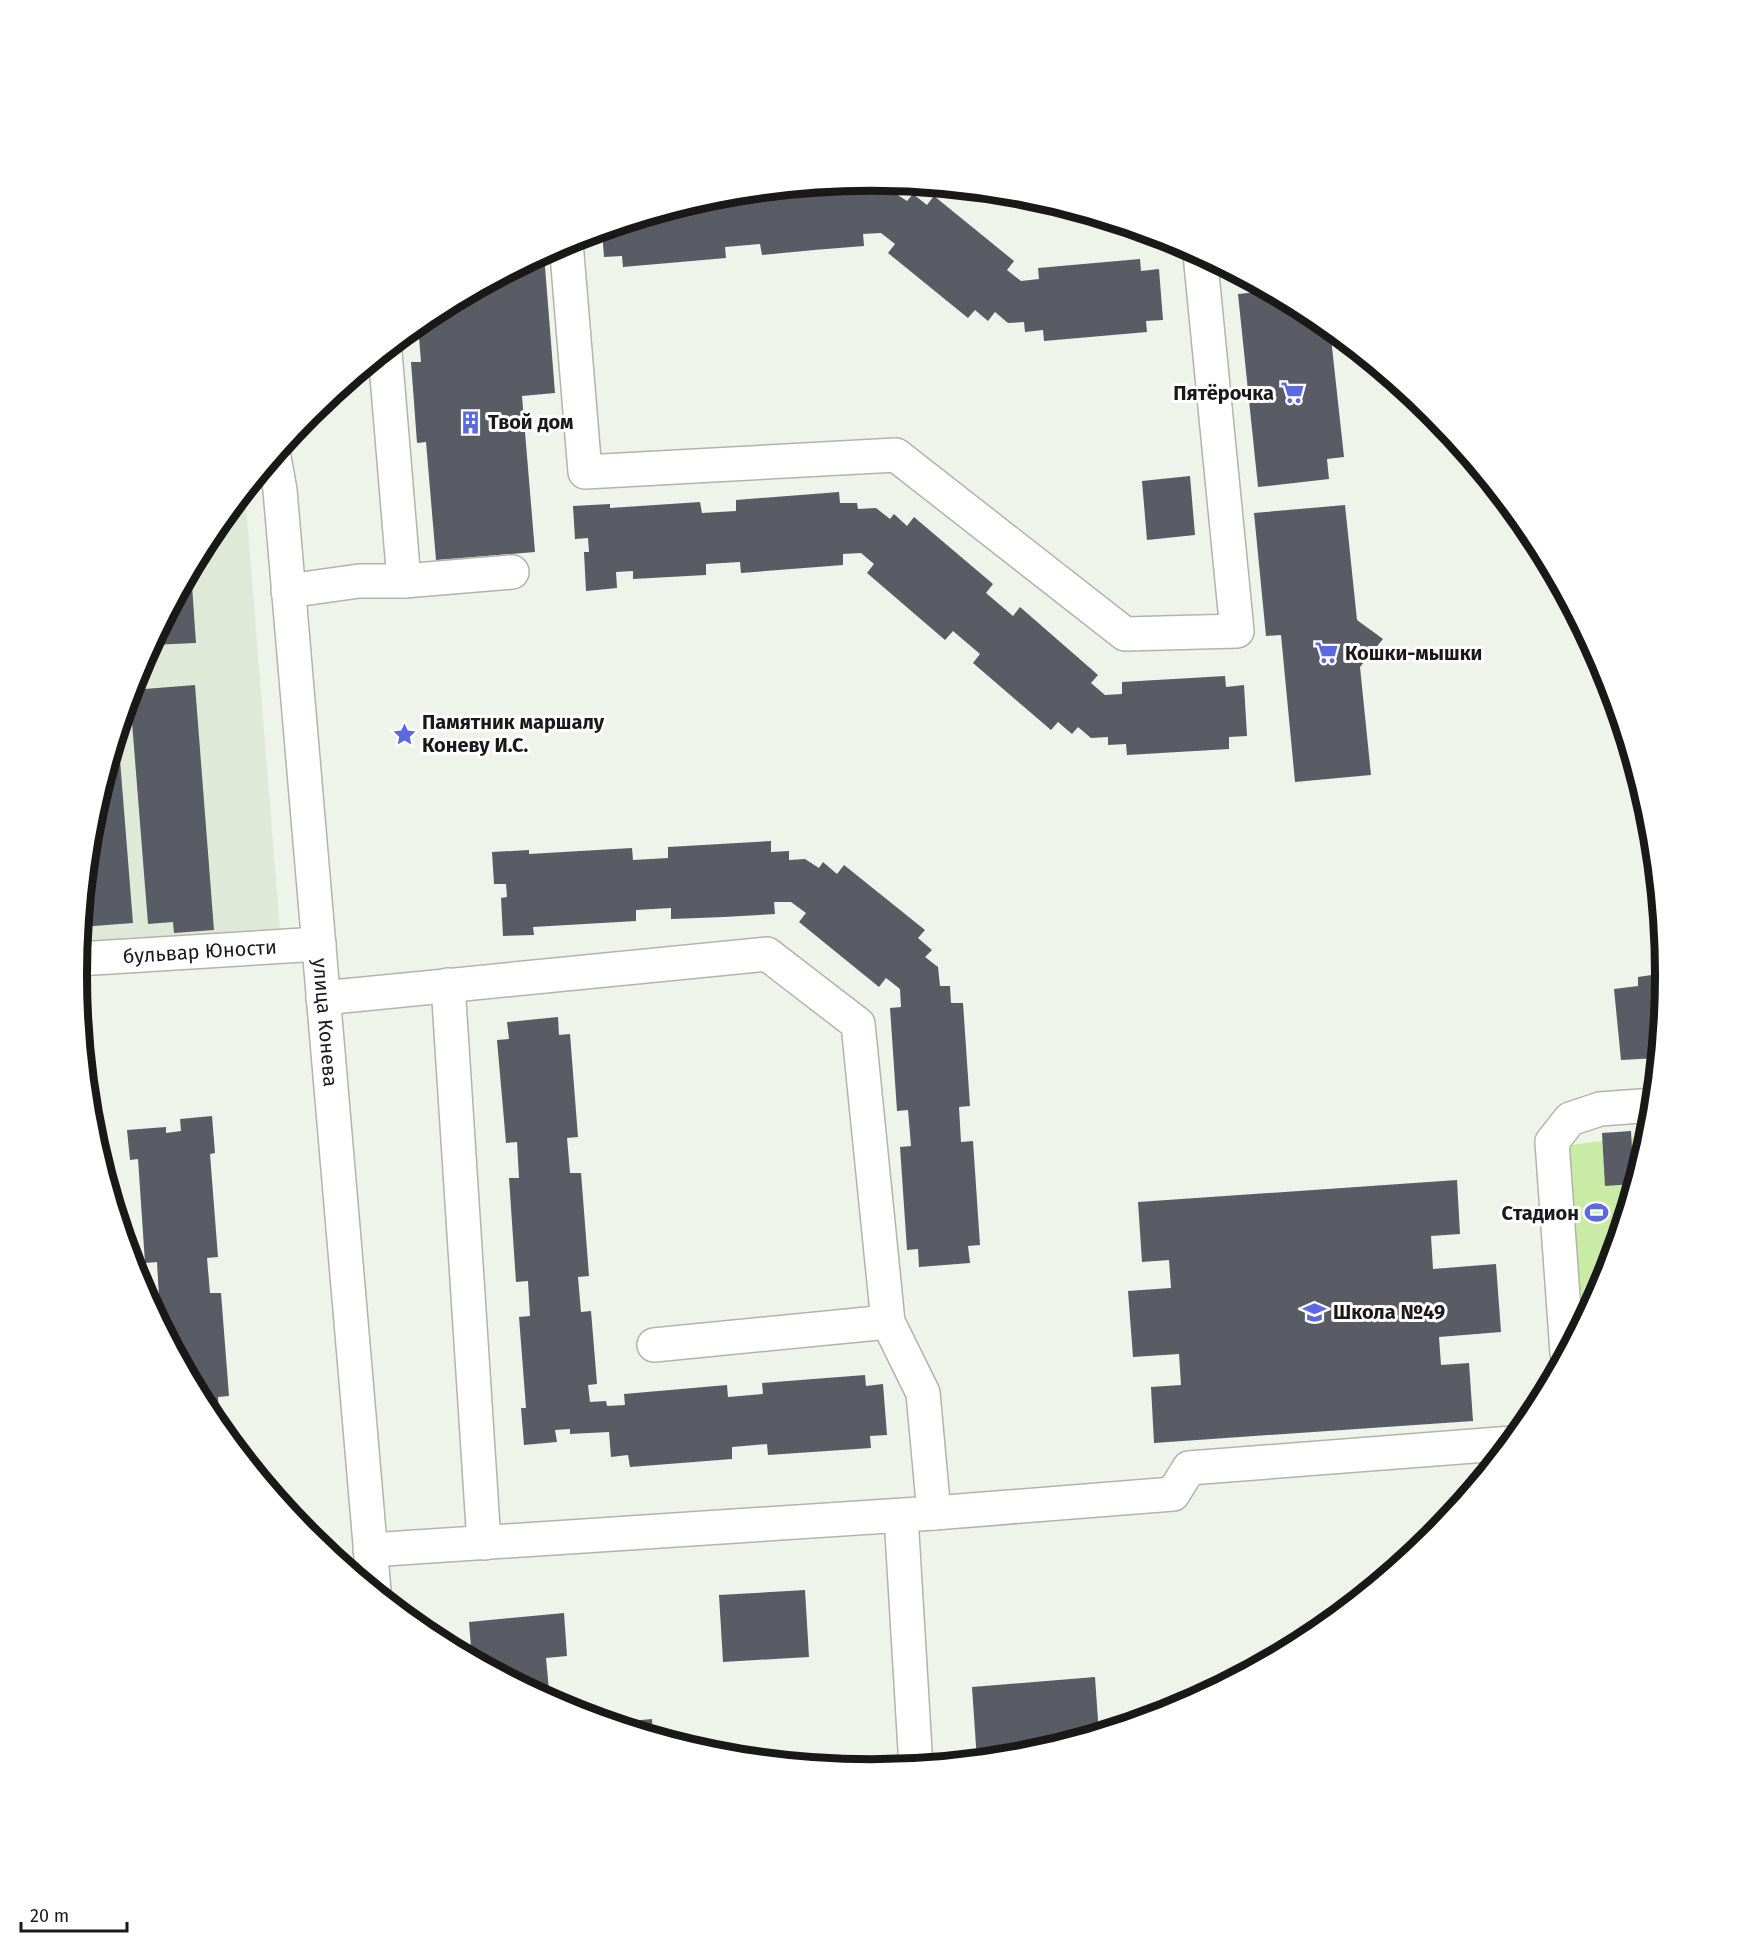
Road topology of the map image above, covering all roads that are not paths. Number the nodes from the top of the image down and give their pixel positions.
1 (567, 253) edge
2 (1201, 264) edge
3 (385, 361) edge
4 (275, 467) edge
5 (512, 572) dead end
6 (404, 581) junction
7 (288, 591) junction
8 (319, 944) junction
9 (88, 958) edge
10 (448, 985) junction
11 (323, 998) junction
12 (1645, 1106) edge
13 (888, 1322) junction
14 (1566, 1340) edge
15 (654, 1345) dead end
16 (1501, 1444) edge
17 (934, 1514) junction
18 (901, 1515) junction
19 (484, 1542) junction
20 (370, 1550) junction
21 (373, 1581) edge
22 (916, 1759) edge

1 - 2 street
3 - 6 street
4 - 7 street, улица Конева
5 - 6 street
6 - 7 street
7 - 8 street, улица Конева
8 - 9 street, бульвар Юности
8 - 11 street, улица Конева
10 - 11 street
10 - 13 street
10 - 19 street
11 - 20 street, улица Конева
12 - 14 street
13 - 15 street
13 - 17 street
16 - 17 street
17 - 18 street
18 - 19 street
18 - 22 street
19 - 20 street
20 - 21 street, улица Конева

